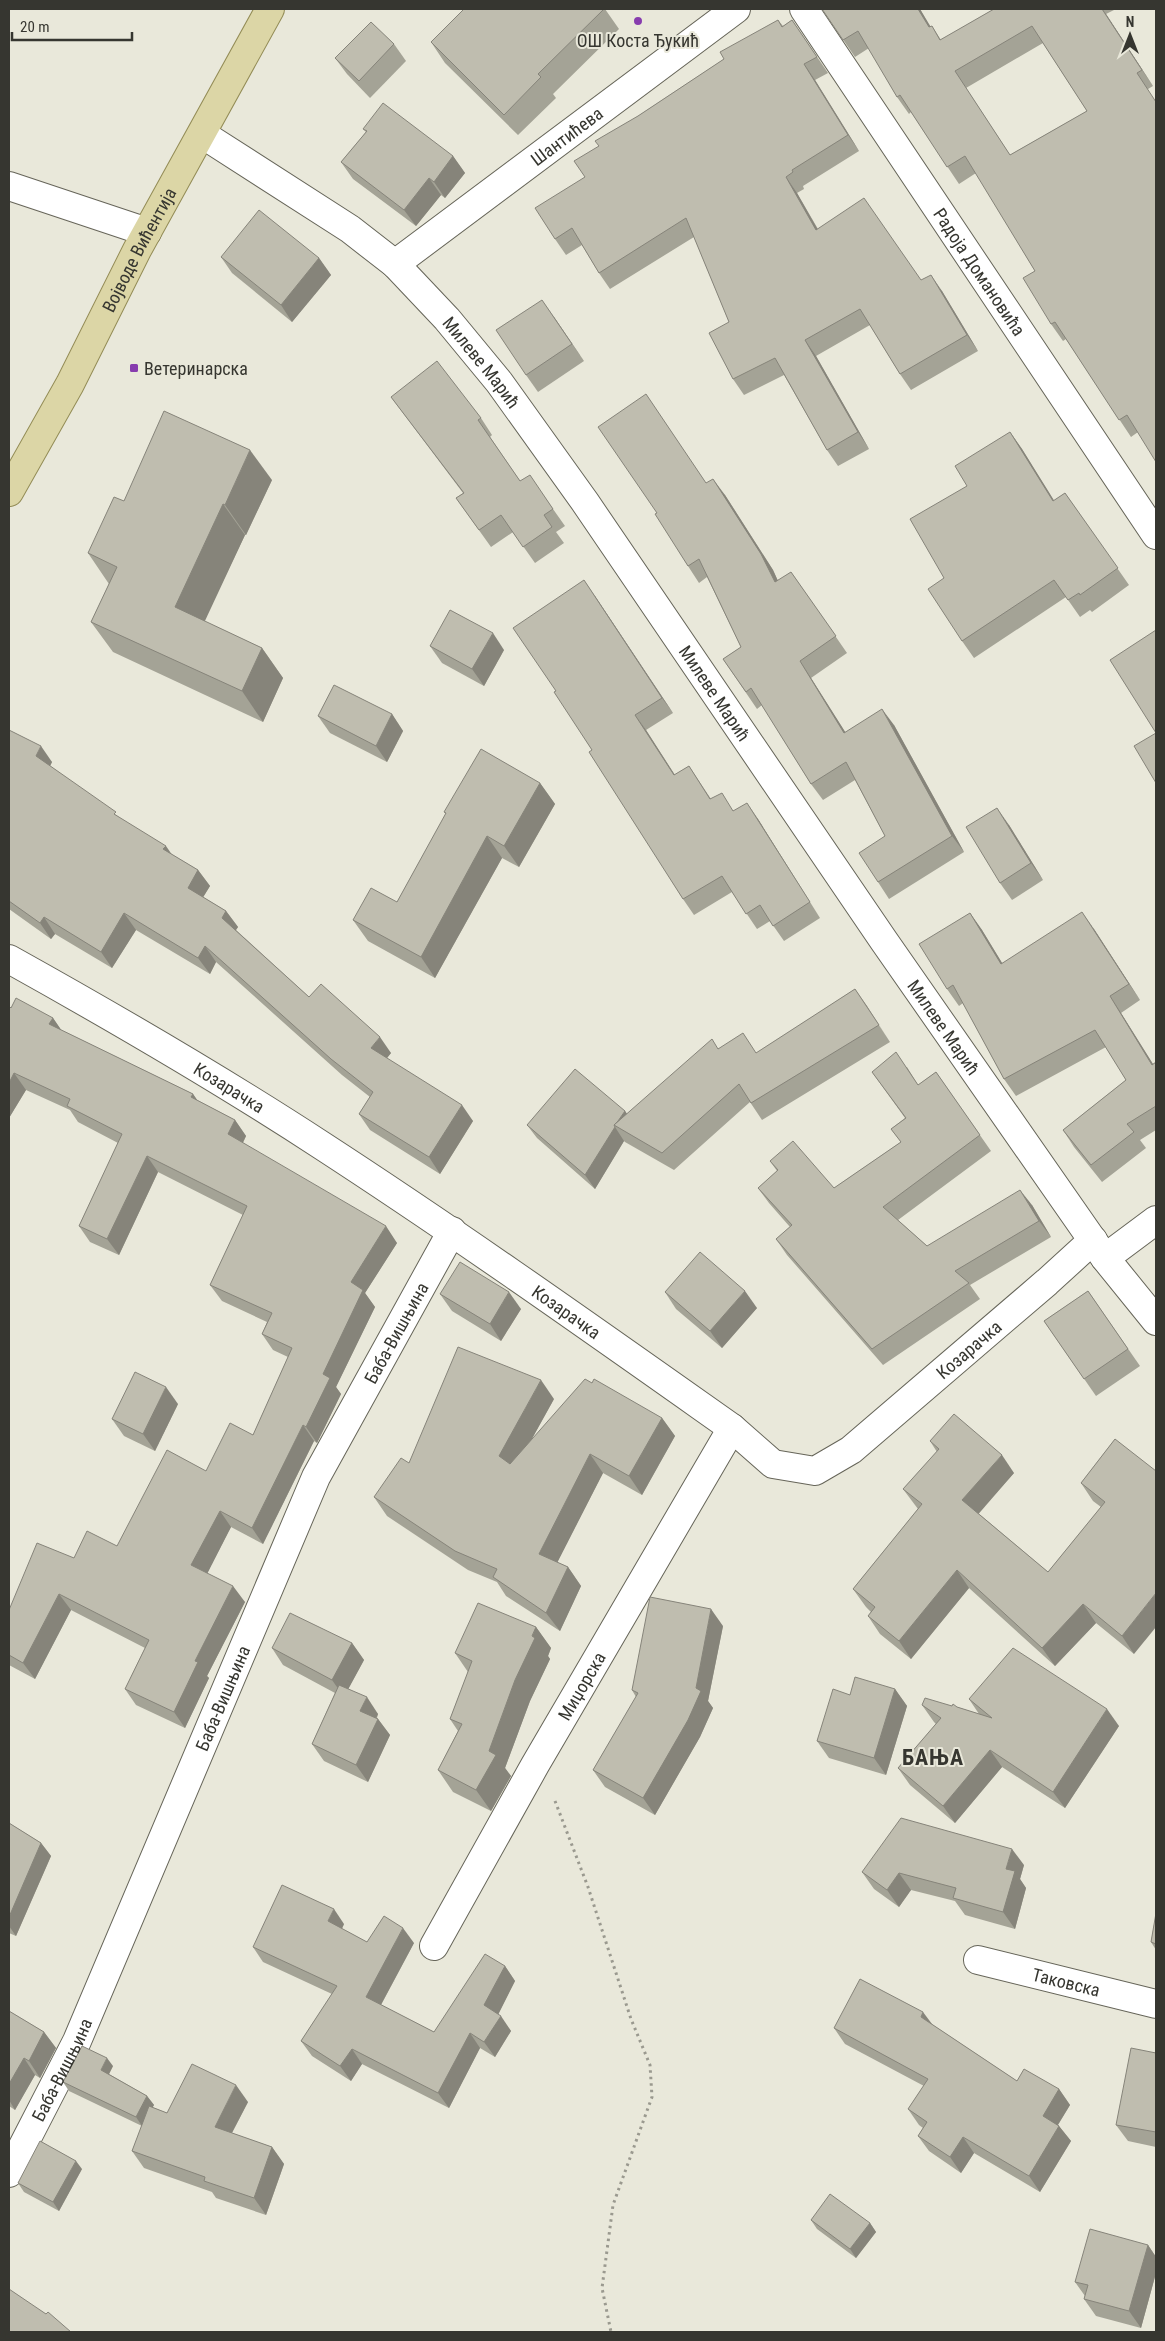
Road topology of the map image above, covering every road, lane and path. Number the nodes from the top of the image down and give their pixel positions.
1 (270, 9) edge
2 (736, 9) edge
3 (804, 9) edge
4 (202, 134) junction
5 (9, 186) edge
6 (147, 232) junction
7 (396, 264) junction
8 (9, 492) edge
9 (1156, 536) edge
10 (9, 959) edge
11 (1156, 1220) edge
12 (452, 1231) junction
13 (1099, 1249) junction
14 (1156, 1321) edge
15 (732, 1428) junction
16 (535, 1765) junction
17 (434, 1946) dead end
18 (978, 1960) dead end
19 (1156, 2004) edge
20 (9, 2173) edge
21 (612, 2332) edge

1 - 4 main road, Војводе Вићентија
2 - 7 street, Шантићева
3 - 9 street, Радоја Домановића
4 - 6 main road, Војводе Вићентија
4 - 7 street, Милеве Марић
5 - 6 street
6 - 8 main road, Војводе Вићентија
7 - 13 street, Милеве Марић
10 - 12 street, Козарачка
11 - 13 street, Козарачка
12 - 15 street, Козарачка
12 - 20 street, Баба-Вишњина
13 - 14 street, Милеве Марић
13 - 15 street, Козарачка
15 - 16 street, Миџорска
16 - 17 street, Миџорска
16 - 21 path
18 - 19 street, Таковска

